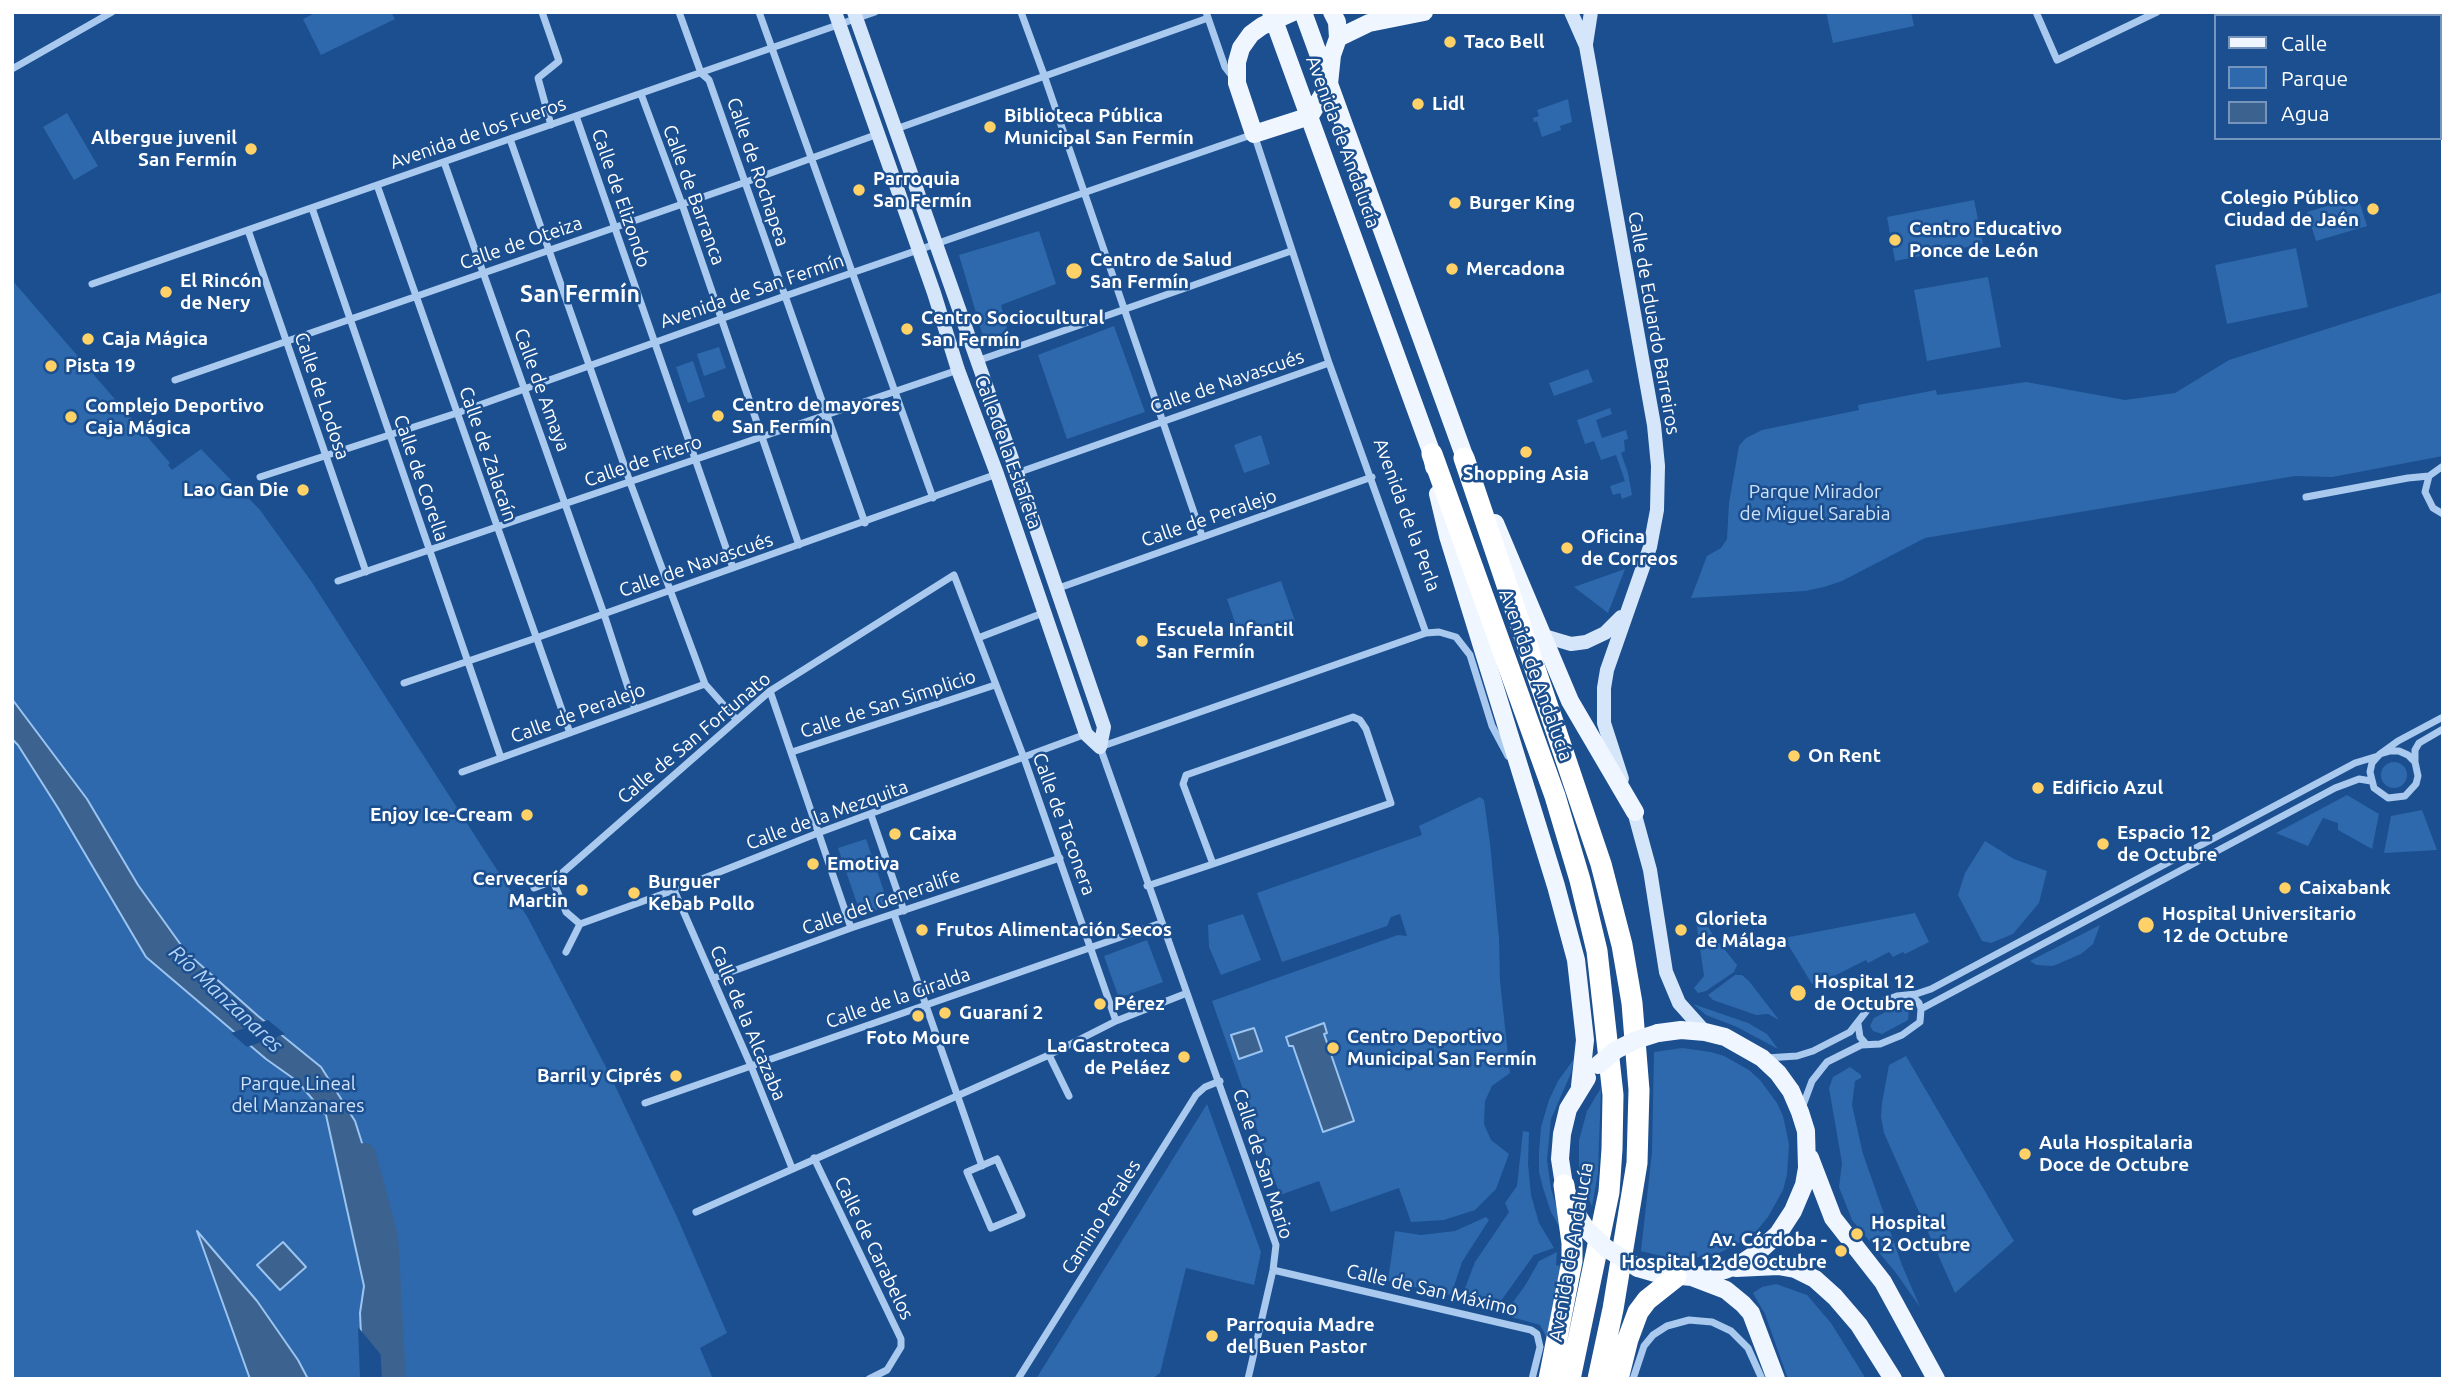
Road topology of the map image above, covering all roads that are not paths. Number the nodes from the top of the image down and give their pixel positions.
1 (86, 12) edge
2 (542, 12) edge
3 (679, 12) edge
4 (759, 12) edge
5 (875, 12) edge
6 (1021, 12) edge
7 (1293, 12) edge
8 (1303, 12) edge
9 (1332, 12) edge
10 (1424, 12) edge
11 (1571, 12) edge
12 (1591, 12) edge
13 (2036, 12) edge
14 (2157, 12) edge
15 (110, 13) edge
16 (855, 15) edge
17 (1207, 15) edge
18 (1273, 16) edge
19 (837, 18) edge
20 (91, 22) junction
21 (1338, 38) junction
22 (1586, 46) junction
23 (772, 48) junction
24 (12, 69) edge
25 (701, 73) junction
26 (1044, 75) junction
27 (1237, 83) junction
28 (1329, 85) junction
29 (641, 93) junction
30 (576, 116) junction
31 (1310, 116) junction
32 (551, 125) junction
33 (896, 129) junction
34 (878, 134) junction
35 (1254, 134) junction
36 (510, 139) junction
37 (810, 159) junction
38 (443, 162) junction
39 (746, 182) junction
40 (377, 185) junction
41 (1084, 193) junction
42 (682, 204) junction
43 (312, 208) junction
44 (615, 228) junction
45 (248, 230) junction
46 (936, 244) junction
47 (548, 250) junction
48 (919, 251) junction
49 (1291, 251) junction
50 (852, 272) junction
51 (482, 273) junction
52 (92, 284) dead end
53 (416, 296) junction
54 (785, 296) junction
55 (1125, 311) junction
56 (722, 318) junction
57 (350, 319) junction
58 (286, 341) junction
59 (655, 342) junction
60 (976, 361) junction
61 (1329, 363) junction
62 (589, 365) junction
63 (958, 370) junction
64 (174, 380) dead end
65 (525, 388) junction
66 (894, 392) junction
67 (457, 413) junction
68 (827, 415) junction
69 (1163, 421) junction
70 (390, 435) junction
71 (763, 437) junction
72 (1432, 454) junction
73 (326, 456) junction
74 (1464, 458) junction
75 (696, 460) junction
76 (2443, 466) edge
77 (1017, 473) junction
78 (998, 474) junction
79 (2430, 476) junction
80 (260, 477) dead end
81 (1372, 477) junction
82 (630, 482) junction
83 (2306, 497) dead end
84 (933, 498) junction
85 (565, 504) junction
86 (2443, 514) edge
87 (865, 523) junction
88 (497, 527) junction
89 (1202, 536) junction
90 (799, 545) junction
91 (430, 550) junction
92 (733, 568) junction
93 (366, 572) junction
94 (954, 576) joint
95 (338, 581) dead end
96 (1056, 589) junction
97 (669, 591) junction
98 (1630, 604) junction
99 (1043, 613) junction
100 (604, 614) junction
101 (1426, 634) junction
102 (1544, 636) junction
103 (536, 638) junction
104 (978, 638) junction
105 (468, 662) junction
106 (404, 683) dead end
107 (705, 684) junction
108 (995, 685) junction
109 (770, 691) junction
110 (635, 709) junction
111 (2443, 716) edge
112 (736, 719) junction
113 (1104, 727) junction
114 (2443, 729) edge
115 (570, 733) junction
116 (1086, 734) junction
117 (1100, 747) junction
118 (792, 752) junction
119 (2379, 755) junction
120 (501, 758) junction
121 (1024, 758) junction
122 (2415, 762) junction
123 (462, 772) dead end
124 (1522, 781) junction
125 (2371, 781) junction
126 (1635, 812) junction
127 (871, 815) junction
128 (818, 833) junction
129 (1060, 859) junction
130 (1213, 864) junction
131 (553, 881) junction
132 (1147, 886) junction
133 (534, 888) dead end
134 (674, 890) junction
135 (904, 911) junction
136 (894, 914) junction
137 (1161, 923) junction
138 (580, 924) junction
139 (851, 928) junction
140 (1091, 948) junction
141 (566, 952) dead end
142 (713, 978) junction
143 (1187, 992) junction
144 (1910, 995) junction
145 (927, 1003) junction
146 (1921, 1009) junction
147 (1116, 1021) junction
148 (1858, 1024) junction
149 (1704, 1032) junction
150 (1866, 1044) junction
151 (1049, 1055) junction
152 (1762, 1058) junction
153 (751, 1066) junction
154 (1220, 1082) junction
155 (1580, 1086) junction
156 (957, 1096) junction
157 (1069, 1096) dead end
158 (645, 1103) dead end
159 (1800, 1111) junction
160 (1808, 1152) junction
161 (814, 1158) junction
162 (982, 1166) junction
163 (792, 1168) junction
164 (1564, 1185) junction
165 (696, 1212) dead end
166 (1273, 1270) junction
167 (1725, 1270) junction
168 (1684, 1277) junction
169 (869, 1379) edge
170 (1018, 1379) edge
171 (1248, 1379) edge
172 (1532, 1379) edge
173 (1549, 1379) edge
174 (1570, 1379) edge
175 (1598, 1379) edge
176 (1618, 1379) edge
177 (1633, 1379) edge
178 (1762, 1379) edge
179 (1776, 1379) edge
180 (1893, 1379) edge
181 (1936, 1379) edge

1 - 20 street
2 - 32 street
3 - 25 street, Calle de Rochapea
4 - 23 street
5 - 16 street, Avenida de los Fueros
6 - 26 street
7 - 18 main road, Avenida de la Perla
8 - 28 main road, Avenida de Andalucía
9 - 21 main road
10 - 21 main road
11 - 22 street, Calle de Eduardo Barreiros
12 - 22 street, Calle de Eduardo Barreiros
13 - 14 street
15 - 20 street
16 - 19 street, Avenida de los Fueros
16 - 33 street, Calle de la Estafeta
17 - 26 street
17 - 27 street, Avenida de la Perla
18 - 27 main road, Avenida de la Perla
18 - 31 main road, Avenida de Andalucía
19 - 23 street, Avenida de los Fueros
19 - 34 street, Calle de la Estafeta
20 - 24 street
21 - 28 main road
22 - 98 street, Calle de Eduardo Barreiros
23 - 25 street, Avenida de los Fueros
23 - 37 street
25 - 29 street, Avenida de los Fueros
25 - 39 street, Calle de Rochapea
26 - 33 street
26 - 41 street
27 - 35 main road, Avenida de la Perla
28 - 31 main road
28 - 74 main road, Avenida de Andalucía
29 - 30 street, Avenida de los Fueros
29 - 42 street, Calle de Barranca
30 - 32 street, Avenida de los Fueros
30 - 44 street, Calle de Elizondo
31 - 35 main road
31 - 72 main road, Avenida de Andalucía
32 - 36 street, Avenida de los Fueros
33 - 46 street, Calle de la Estafeta
34 - 37 street, Calle de Oteiza
34 - 48 street, Calle de la Estafeta
35 - 41 street, Avenida de San Fermín
35 - 49 street, Avenida de la Perla
36 - 38 street, Avenida de los Fueros
36 - 47 street
37 - 39 street, Calle de Oteiza
37 - 50 street
38 - 40 street, Avenida de los Fueros
38 - 51 street, Calle de Amaya
39 - 42 street, Calle de Oteiza
39 - 54 street, Calle de Rochapea
40 - 43 street, Avenida de los Fueros
40 - 53 street, Calle de Zalacaín
41 - 46 street, Avenida de San Fermín
41 - 55 street
42 - 44 street, Calle de Oteiza
42 - 56 street, Calle de Barranca
43 - 45 street, Avenida de los Fueros
43 - 57 street, Calle de Corella
44 - 47 street, Calle de Oteiza
44 - 59 street, Calle de Elizondo
45 - 52 street, Avenida de los Fueros
45 - 58 street, Calle de Lodosa
46 - 48 street, Avenida de San Fermín
46 - 60 street, Calle de la Estafeta
47 - 51 street, Calle de Oteiza
47 - 62 street
48 - 50 street, Avenida de San Fermín
48 - 63 street, Calle de la Estafeta
49 - 55 street
49 - 61 street, Avenida de la Perla
50 - 54 street, Avenida de San Fermín
50 - 66 street
51 - 53 street, Calle de Oteiza
51 - 65 street, Calle de Amaya
53 - 57 street, Calle de Oteiza
53 - 67 street, Calle de Zalacaín
54 - 56 street, Avenida de San Fermín
54 - 68 street, Calle de Rochapea
55 - 60 street
55 - 69 street
56 - 59 street, Avenida de San Fermín
56 - 71 street, Calle de Barranca
57 - 58 street, Calle de Oteiza
57 - 70 street, Calle de Corella
58 - 64 street, Calle de Oteiza
58 - 73 street, Calle de Lodosa
59 - 62 street, Avenida de San Fermín
59 - 75 street, Calle de Elizondo
60 - 77 street, Calle de la Estafeta
61 - 69 street, Calle de Navascués
61 - 81 street, Avenida de la Perla
62 - 65 street, Avenida de San Fermín
62 - 82 street
63 - 66 street, Calle de Fitero
63 - 78 street, Calle de la Estafeta
65 - 67 street, Avenida de San Fermín
65 - 85 street, Calle de Amaya
66 - 68 street, Calle de Fitero
66 - 84 street
67 - 70 street, Avenida de San Fermín
67 - 88 street, Calle de Zalacaín
68 - 71 street, Calle de Fitero
68 - 87 street, Calle de Rochapea
69 - 77 street, Calle de Navascués
69 - 89 street
70 - 73 street, Avenida de San Fermín
70 - 91 street, Calle de Corella
71 - 75 street, Calle de Fitero
71 - 90 street, Calle de Barranca
72 - 124 main road
72 - 174 highway, Avenida de Andalucía
73 - 80 street, Avenida de San Fermín
73 - 93 street, Calle de Lodosa
74 - 102 main road
74 - 175 highway, Avenida de Andalucía
75 - 82 street, Calle de Fitero
75 - 92 street, Calle de Elizondo
76 - 79 street
77 - 96 street, Calle de la Estafeta
78 - 84 street, Calle de Navascués
78 - 99 street, Calle de la Estafeta
79 - 83 street
79 - 86 street
81 - 89 street, Calle de Peralejo
81 - 101 street, Avenida de la Perla
82 - 85 street, Calle de Fitero
82 - 97 street
84 - 87 street, Calle de Navascués
85 - 88 street, Calle de Fitero
85 - 100 street, Calle de Amaya
87 - 90 street, Calle de Navascués
88 - 91 street, Calle de Fitero
88 - 103 street, Calle de Zalacaín
89 - 96 street, Calle de Peralejo
90 - 92 street, Calle de Navascués
91 - 93 street, Calle de Fitero
91 - 105 street, Calle de Corella
92 - 97 street, Calle de Navascués
93 - 95 street, Calle de Fitero
94 - 104 street, Calle de Taconera
94 - 109 street, Calle de San Fortunato
96 - 113 street, Calle de la Estafeta
97 - 100 street, Calle de Navascués
97 - 107 street
98 - 102 street
98 - 126 street, Calle de Eduardo Barreiros
99 - 104 street
99 - 116 street, Calle de la Estafeta
100 - 103 street, Calle de Navascués
100 - 110 street, Calle de Amaya
101 - 117 street
101 - 124 street
102 - 126 main road
103 - 105 street, Calle de Navascués
103 - 115 street, Calle de Zalacaín
104 - 108 street, Calle de Taconera
105 - 106 street, Calle de Navascués
105 - 120 street, Calle de Corella
107 - 110 street, Calle de Peralejo
107 - 112 street
108 - 118 street, Calle de San Simplicio
108 - 121 street, Calle de Taconera
109 - 112 street, Calle de San Fortunato
109 - 118 street
110 - 115 street, Calle de Peralejo
111 - 119 street
112 - 131 street, Calle de San Fortunato
113 - 116 street
113 - 117 street, Calle de la Estafeta
114 - 122 street
115 - 120 street, Calle de Peralejo
116 - 117 street, Calle de la Estafeta
116 - 121 street, Calle de la Mezquita
117 - 132 street, Calle de la Estafeta
118 - 128 street
119 - 122 street
119 - 125 street
119 - 144 street
120 - 123 street, Calle de Peralejo
121 - 127 street, Calle de la Mezquita
121 - 129 street, Calle de Taconera
122 - 125 street
124 - 155 main road
125 - 146 street
126 - 149 street
127 - 128 street, Calle de la Mezquita
127 - 135 street
128 - 134 street, Calle de la Mezquita
128 - 139 street
129 - 135 street, Calle del Generalife
129 - 140 street, Calle de Taconera
130 - 130 street
130 - 132 street
131 - 133 street, Calle de San Fortunato
131 - 138 street
132 - 137 street, Calle de la Estafeta
134 - 138 street, Calle de la Mezquita
134 - 142 street, Calle de la Alcazaba
135 - 136 street, Calle del Generalife
136 - 139 street, Calle del Generalife
136 - 145 street
137 - 140 street, Calle de la Giralda
137 - 143 street, Calle de la Estafeta
138 - 141 street
139 - 142 street, Calle del Generalife
140 - 145 street, Calle de la Giralda
140 - 147 street, Calle de Taconera
142 - 153 street, Calle de la Alcazaba
143 - 147 street, Calle de Carabelos
143 - 154 street, Calle de la Estafeta
144 - 146 street
144 - 148 street
145 - 153 street, Calle de la Giralda
145 - 156 street
146 - 150 street
147 - 151 street, Calle de Carabelos
148 - 150 street
148 - 152 street
149 - 152 main road
149 - 155 main road, bridge
150 - 159 street
151 - 156 street, Calle de Carabelos
151 - 157 street
152 - 159 main road
153 - 158 street, Calle de la Giralda
153 - 163 street, Calle de la Alcazaba
154 - 166 street, Calle de San Mario
154 - 170 street, Camino Perales
155 - 164 main road
156 - 161 street, Calle de Carabelos
156 - 162 street
159 - 160 main road
160 - 167 main road
160 - 181 main road
161 - 163 street, Calle de Carabelos
161 - 169 street, Calle de Carabelos
162 - 162 street
163 - 165 street, Calle de Carabelos
164 - 168 main road, bridge
164 - 173 highway
166 - 171 street, Calle de San Mario
166 - 172 street, Calle de San Máximo
167 - 168 main road
167 - 180 main road
168 - 176 highway
168 - 179 main road
177 - 178 street

